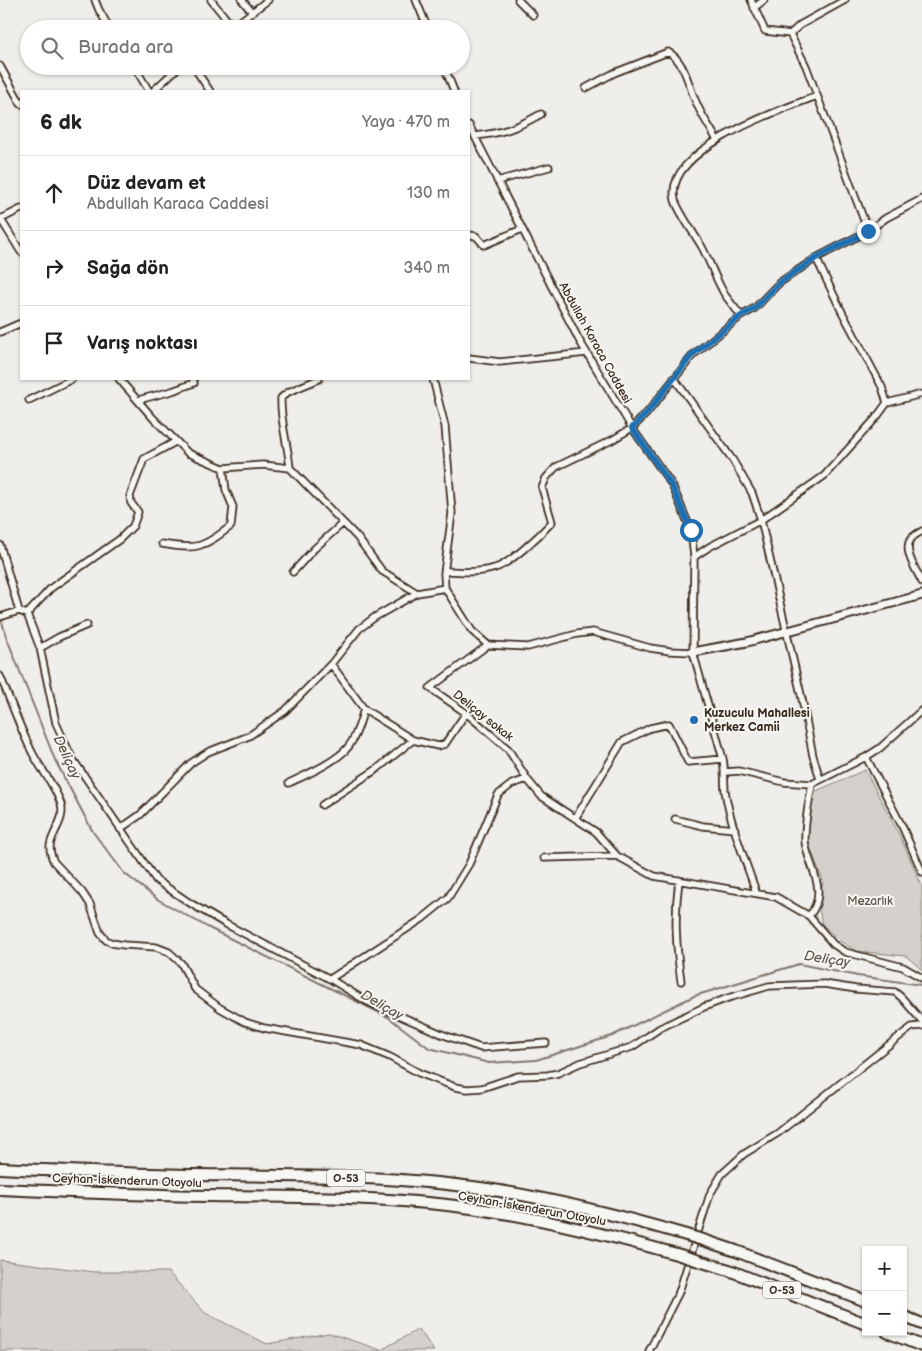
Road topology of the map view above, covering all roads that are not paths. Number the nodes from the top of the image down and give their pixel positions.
1 (95, 0) edge
2 (211, 0) edge
3 (242, 0) edge
4 (268, 0) edge
5 (416, 0) edge
6 (518, 0) edge
7 (751, 0) edge
8 (764, 0) edge
9 (845, 0) edge
10 (754, 8) junction
11 (252, 12) junction
12 (533, 15) dead end
13 (105, 20) edge
14 (225, 20) edge
15 (242, 20) edge
16 (424, 20) edge
17 (790, 34) junction
18 (1, 69) edge
19 (139, 75) edge
20 (170, 75) edge
21 (198, 75) edge
22 (448, 75) edge
23 (586, 88) dead end
24 (148, 90) edge
25 (154, 90) edge
26 (209, 90) edge
27 (454, 90) edge
28 (817, 96) junction
29 (20, 102) edge
30 (541, 114) dead end
31 (470, 127) edge
32 (475, 136) junction
33 (717, 140) junction
34 (549, 167) dead end
35 (497, 181) junction
36 (922, 199) edge
37 (20, 209) edge
38 (1, 218) edge
39 (522, 230) junction
40 (868, 231) junction
41 (470, 235) edge
42 (20, 250) edge
43 (816, 258) junction
44 (741, 316) junction
45 (20, 323) edge
46 (0, 332) edge
47 (587, 352) junction
48 (470, 358) edge
49 (674, 378) junction
50 (70, 380) edge
51 (120, 380) edge
52 (193, 380) edge
53 (317, 380) edge
54 (433, 380) edge
55 (922, 394) edge
56 (29, 400) dead end
57 (138, 400) junction
58 (887, 403) junction
59 (632, 428) junction
60 (175, 442) junction
61 (223, 468) junction
62 (290, 468) junction
63 (761, 520) junction
64 (343, 523) junction
65 (922, 531) edge
66 (162, 544) dead end
67 (0, 545) edge
68 (694, 557) junction
69 (293, 572) dead end
70 (444, 573) junction
71 (922, 582) edge
72 (445, 588) junction
73 (417, 593) junction
74 (922, 595) edge
75 (19, 611) junction
76 (28, 614) junction
77 (0, 617) edge
78 (87, 626) dead end
79 (787, 632) junction
80 (488, 646) junction
81 (40, 648) junction
82 (693, 652) junction
83 (331, 664) junction
84 (0, 676) edge
85 (364, 709) junction
86 (922, 710) edge
87 (466, 713) junction
88 (413, 740) junction
89 (866, 758) junction
90 (723, 759) junction
91 (725, 772) junction
92 (527, 779) junction
93 (820, 779) junction
94 (289, 783) dead end
95 (812, 784) junction
96 (322, 805) dead end
97 (576, 818) junction
98 (675, 819) dead end
99 (120, 829) junction
100 (735, 829) junction
101 (617, 856) junction
102 (544, 858) dead end
103 (922, 872) edge
104 (680, 880) junction
105 (756, 892) junction
106 (809, 916) junction
107 (922, 978) edge
108 (330, 979) junction
109 (681, 981) dead end
110 (922, 1021) edge
111 (922, 1026) edge
112 (546, 1044) dead end
113 (0, 1168) edge
114 (0, 1189) edge
115 (862, 1299) edge
116 (907, 1318) edge
117 (862, 1322) edge
118 (922, 1324) edge
119 (897, 1336) edge
120 (922, 1346) edge
121 (649, 1351) edge

1 - 13 street
2 - 14 street
3 - 11 street
4 - 11 street
5 - 16 street
6 - 12 street
7 - 10 street
8 - 10 street
9 - 17 street
10 - 17 street
11 - 15 street
17 - 28 street
18 - 29 street
19 - 24 street
20 - 25 street
21 - 26 street
22 - 27 street
23 - 33 street
28 - 33 street
28 - 40 street
30 - 32 street
31 - 32 street, Abdullah Karaca Caddesi
32 - 35 street, Abdullah Karaca Caddesi
33 - 44 street
34 - 35 street
35 - 39 street, Abdullah Karaca Caddesi
36 - 40 street
37 - 38 street
38 - 42 street
39 - 41 street
39 - 47 street, Abdullah Karaca Caddesi
40 - 43 street
43 - 44 street
43 - 58 street
44 - 49 street
45 - 46 street
47 - 48 street
47 - 59 street, Abdullah Karaca Caddesi
49 - 59 street
49 - 63 street
50 - 56 street
51 - 57 street
52 - 57 street
53 - 62 street
54 - 70 street
55 - 58 street
57 - 60 street
58 - 63 street
59 - 68 street, Abdullah Karaca Caddesi
59 - 70 street
60 - 61 street
60 - 76 street
61 - 62 street
61 - 66 street
62 - 64 street
63 - 68 street
63 - 79 street
64 - 69 street
64 - 73 street
65 - 71 street
67 - 75 street
68 - 82 street, Abdullah Karaca Caddesi
70 - 72 street
72 - 73 street
72 - 80 street
73 - 83 street
74 - 79 street
75 - 76 street
75 - 77 street
76 - 81 street
78 - 81 street
79 - 82 street
79 - 93 street
80 - 82 street
80 - 87 street, Deliçay sokak
81 - 99 street
82 - 90 street, Abdullah Karaca Caddesi
83 - 85 street
83 - 99 street
84 - 110 street
85 - 88 street
85 - 94 street
86 - 89 street
87 - 88 street
87 - 92 street, Deliçay sokak
88 - 96 street
89 - 93 street
89 - 103 street
90 - 91 street, Abdullah Karaca Caddesi
90 - 97 street
91 - 95 street
91 - 100 street, Abdullah Karaca Caddesi
92 - 97 street, Deliçay sokak
92 - 108 street
93 - 95 street
95 - 106 street
97 - 101 street, Deliçay sokak
98 - 100 street
99 - 108 street
100 - 105 street, Abdullah Karaca Caddesi
101 - 102 street
101 - 104 street, Deliçay sokak
104 - 105 street, Deliçay sokak
104 - 109 street
105 - 106 street, Deliçay sokak
106 - 107 street
108 - 112 street
111 - 121 street
113 - 115 highway, Ceyhan-İskenderun Otoyolu / O-53, bridge
114 - 117 highway, Ceyhan-İskenderun Otoyolu / O-53, bridge
116 - 118 highway
119 - 120 highway

